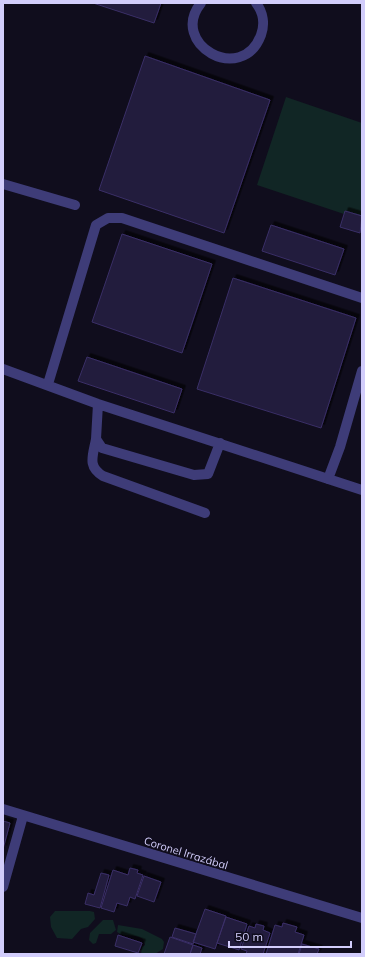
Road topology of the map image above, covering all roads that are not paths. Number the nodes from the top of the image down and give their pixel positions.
1 (201, 3) edge
2 (256, 3) edge
3 (3, 184) edge
4 (75, 205) dead end
5 (362, 298) edge
6 (3, 369) edge
7 (362, 371) edge
8 (48, 384) junction
9 (98, 404) junction
10 (96, 439) junction
11 (220, 444) junction
12 (328, 479) junction
13 (362, 490) edge
14 (205, 513) dead end
15 (3, 809) edge
16 (23, 816) junction
17 (3, 888) edge
18 (362, 918) edge

1 - 2 street
3 - 4 street
5 - 8 street
6 - 8 street
7 - 12 street
8 - 9 street
9 - 10 street
9 - 11 street
10 - 11 street
10 - 14 street
11 - 12 street
12 - 13 street
15 - 16 street, Coronel Irrazábal
16 - 17 street
16 - 18 street, Coronel Irrazábal

